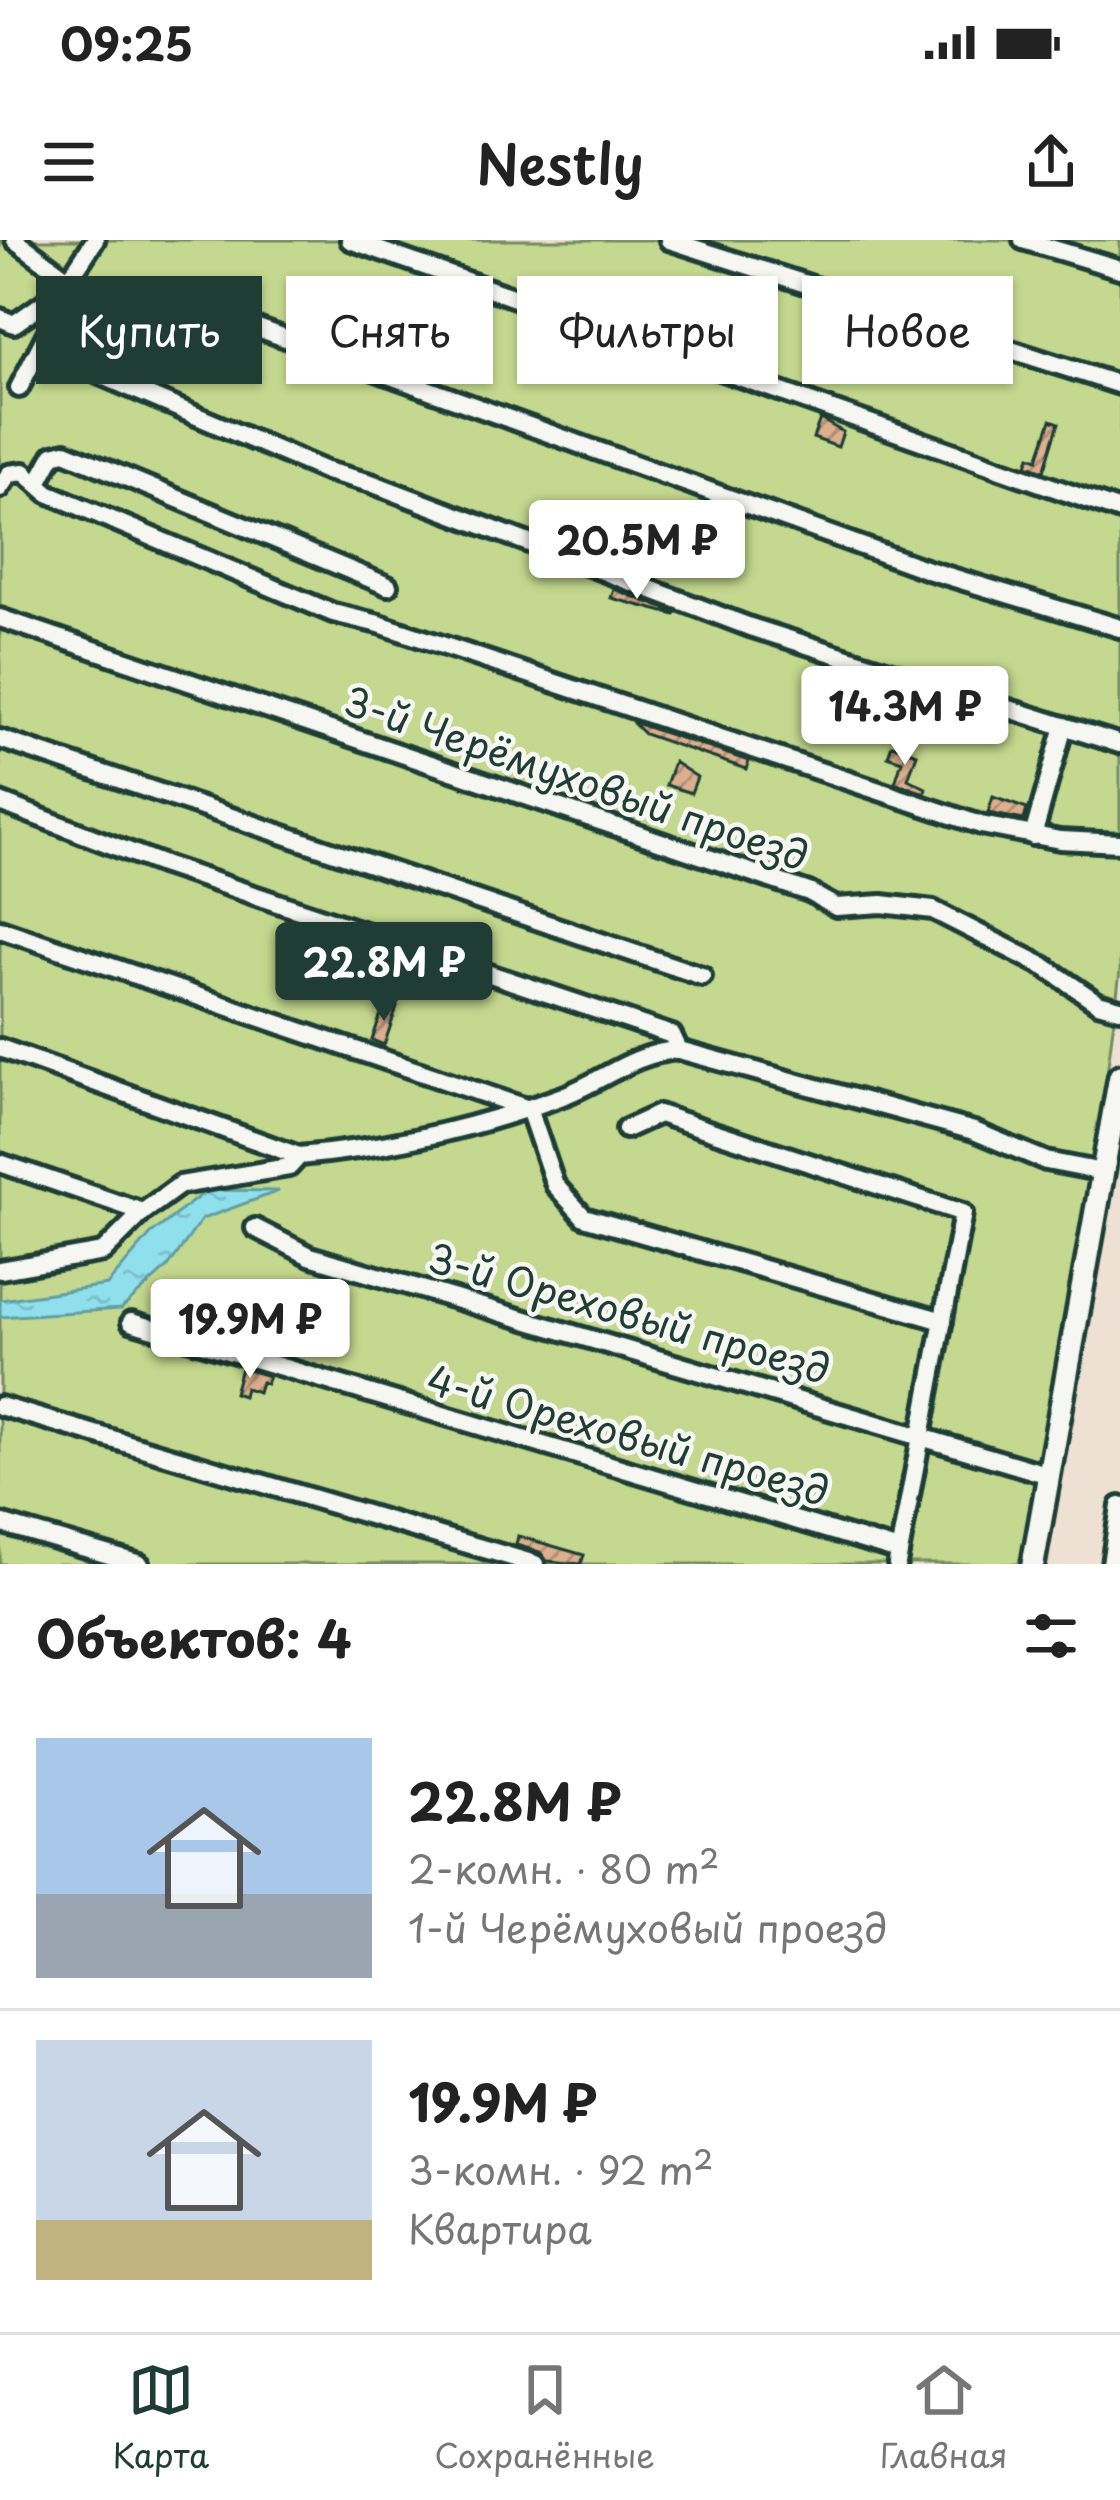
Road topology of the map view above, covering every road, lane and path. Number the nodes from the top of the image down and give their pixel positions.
1 (15, 240) edge
2 (95, 240) edge
3 (350, 240) edge
4 (669, 240) edge
5 (1023, 240) edge
6 (1120, 268) edge
7 (56, 276) edge
8 (70, 276) edge
9 (36, 307) edge
10 (0, 318) edge
11 (262, 330) edge
12 (36, 355) edge
13 (122, 384) edge
14 (1120, 386) edge
15 (19, 388) dead end
16 (39, 481) junction
17 (0, 488) edge
18 (1120, 511) edge
19 (388, 586) dead end
20 (0, 618) edge
21 (1120, 628) edge
22 (1064, 726) junction
23 (0, 739) edge
24 (1120, 744) edge
25 (0, 802) edge
26 (1033, 836) junction
27 (1120, 843) edge
28 (0, 929) edge
29 (702, 976) dead end
30 (1120, 1009) edge
31 (0, 1048) edge
32 (679, 1049) junction
33 (1120, 1076) edge
34 (529, 1108) junction
35 (1115, 1125) edge
36 (626, 1129) dead end
37 (299, 1156) junction
38 (0, 1163) edge
39 (1103, 1172) junction
40 (142, 1212) junction
41 (255, 1228) dead end
42 (0, 1270) edge
43 (943, 1321) junction
44 (131, 1322) dead end
45 (0, 1406) edge
46 (920, 1433) junction
47 (1049, 1475) junction
48 (1120, 1506) edge
49 (0, 1523) edge
50 (898, 1557) edge
51 (140, 1564) edge
52 (535, 1564) edge
53 (1033, 1564) edge
54 (1111, 1564) edge

1 - 7 street
2 - 8 street
3 - 18 street
4 - 14 street
5 - 6 street
9 - 10 street
11 - 21 street
12 - 15 street
13 - 22 street
16 - 17 street
16 - 19 street
16 - 26 street
20 - 30 street, 3-й Черёмуховый проезд
22 - 24 street
22 - 26 street
23 - 29 street
25 - 32 street
26 - 27 street
28 - 34 street
31 - 37 street
32 - 34 street
32 - 39 street
33 - 35 main road
34 - 37 street
34 - 43 street
35 - 39 main road
36 - 43 street
37 - 40 street
38 - 40 street
39 - 47 main road
40 - 42 street
41 - 46 street, 3-й Ореховый проезд
43 - 46 street
44 - 50 street, 4-й Ореховый проезд
45 - 52 street
46 - 47 street, 3-й Ореховый проезд
46 - 50 street
47 - 53 main road
48 - 54 street
49 - 51 street

